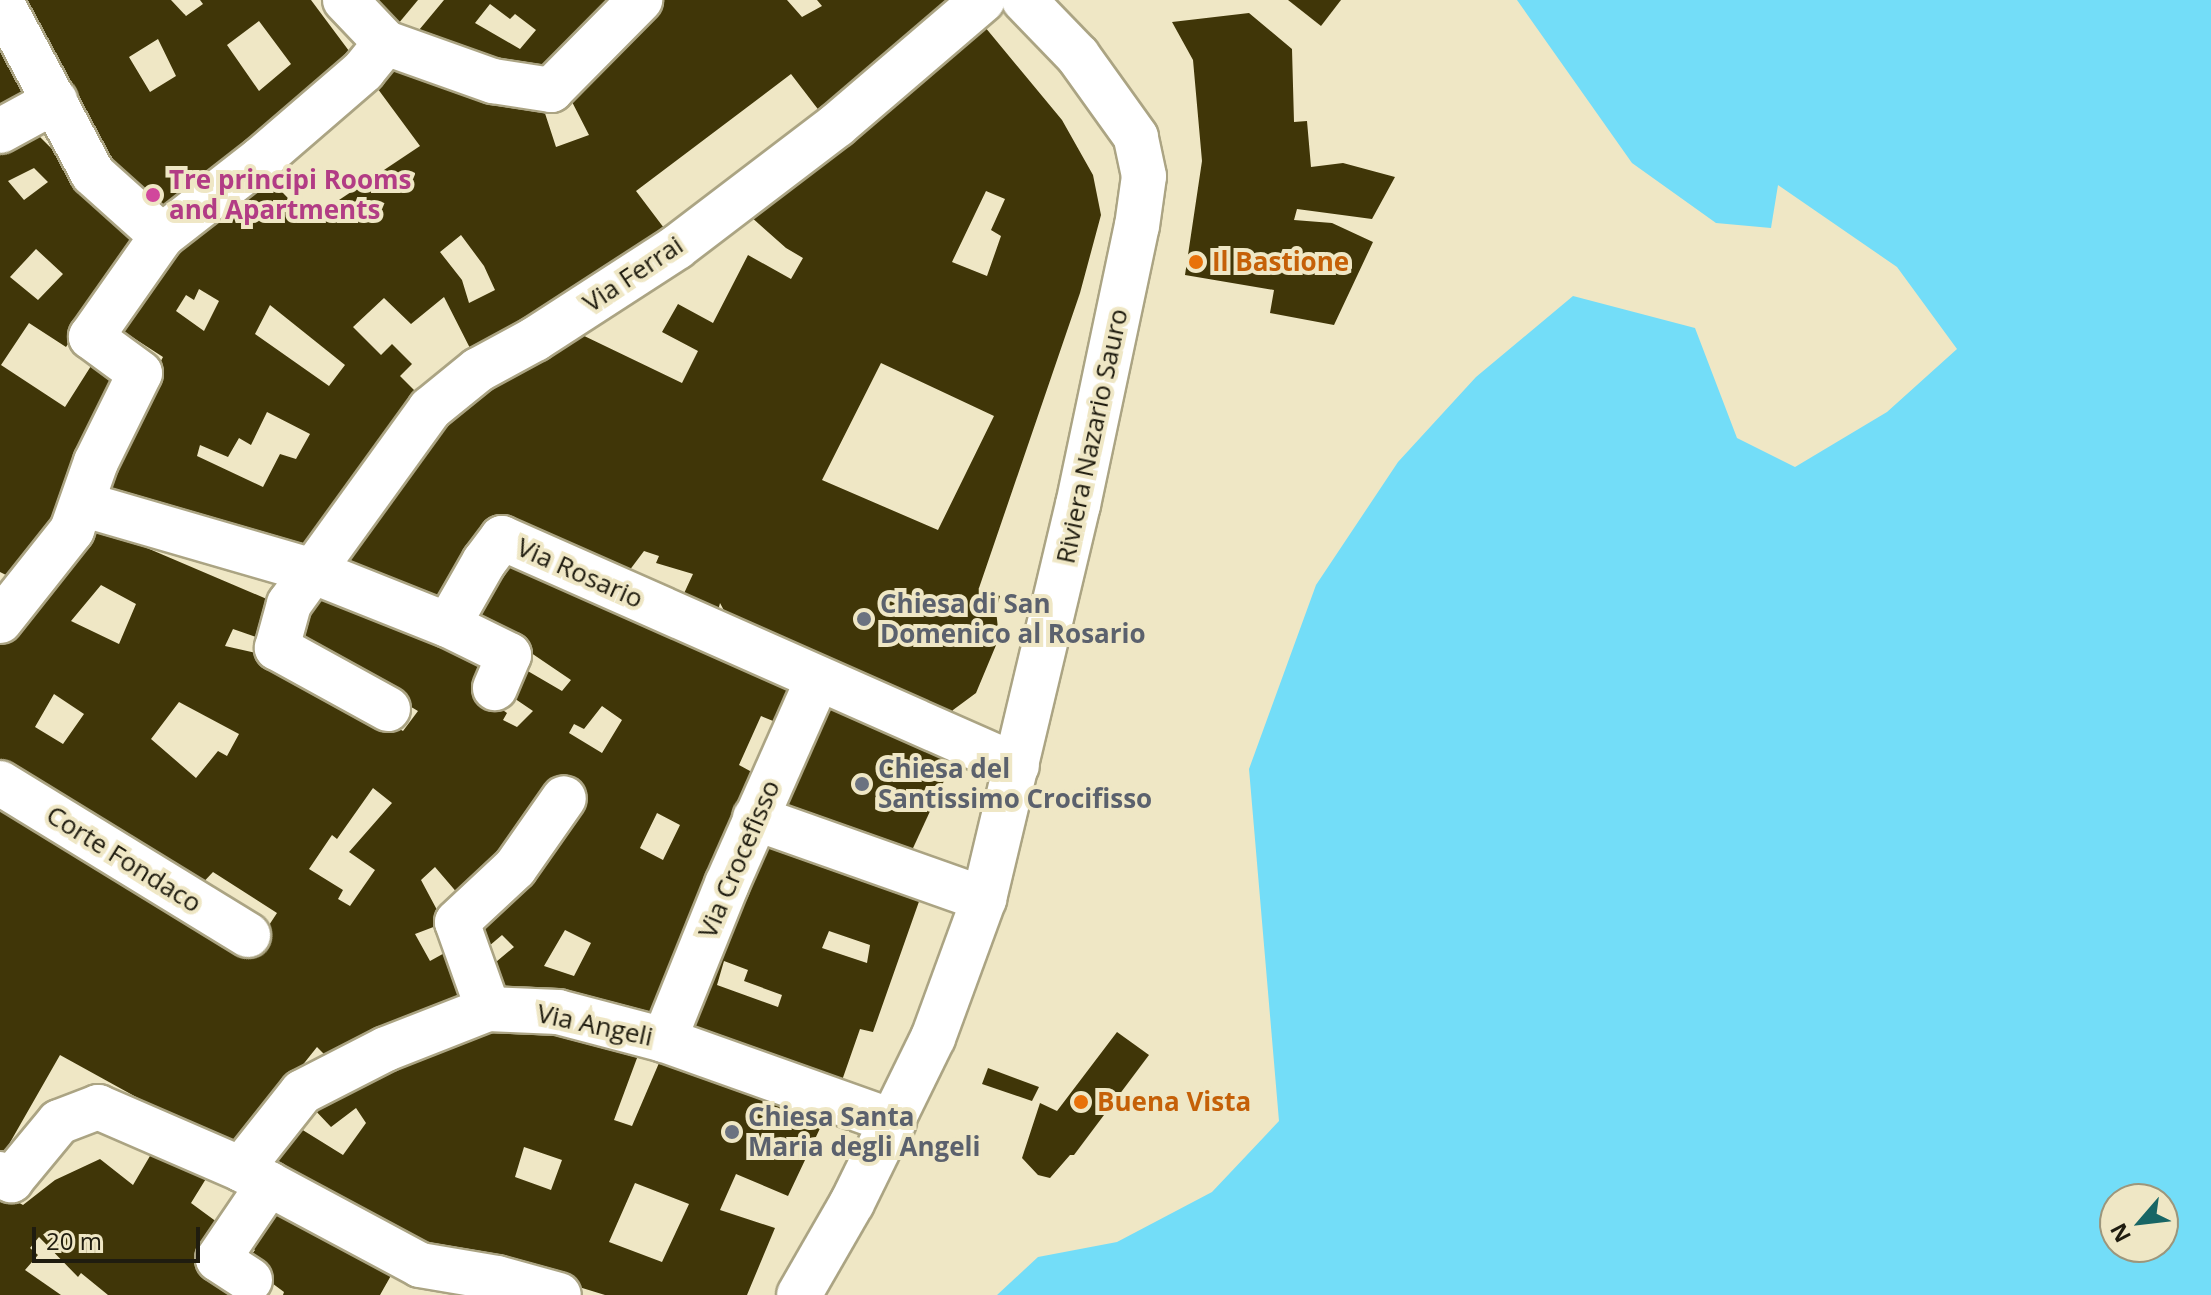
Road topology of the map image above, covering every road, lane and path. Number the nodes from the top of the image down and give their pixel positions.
1 (0, 0) edge
2 (345, 0) edge
3 (640, 0) edge
4 (983, 0) edge
5 (1024, 0) edge
6 (386, 43) junction
7 (55, 101) junction
8 (0, 131) edge
9 (162, 236) junction
10 (82, 504) junction
11 (312, 571) junction
12 (3, 610) edge
13 (448, 625) junction
14 (818, 679) junction
15 (495, 688) dead end
16 (388, 709) dead end
17 (1017, 766) junction
18 (0, 783) edge
19 (564, 798) dead end
20 (755, 818) junction
21 (984, 899) junction
22 (248, 935) dead end
23 (488, 1009) junction
24 (664, 1040) junction
25 (894, 1122) junction
26 (0, 1174) edge
27 (255, 1176) junction
28 (250, 1280) dead end
29 (411, 1280) edge
30 (493, 1287) edge
31 (559, 1295) edge
32 (799, 1295) edge

1 - 7 street
2 - 6 street
3 - 6 street
4 - 11 street, Via Ferrai
5 - 17 street, Riviera Nazario Sauro
6 - 9 street
7 - 8 street
7 - 9 street
9 - 10 street
10 - 11 street
10 - 12 street
11 - 13 street
11 - 16 street, Via Ferrai
13 - 14 street, Via Rosario
13 - 15 street
14 - 17 street, Via Rosario
14 - 20 street, Via Crocefisso
17 - 21 street, Riviera Nazario Sauro
18 - 22 street, Corte Fondaco
19 - 23 street
20 - 21 street
20 - 24 street, Via Crocefisso
21 - 25 street, Riviera Nazario Sauro
23 - 24 street, Via Angeli
23 - 27 street, Via Angeli
24 - 25 street, Via Angeli
25 - 32 street, Riviera Nazario Sauro
26 - 27 street
27 - 28 street, Via Angeli
27 - 29 street
29 - 30 street
30 - 31 street

